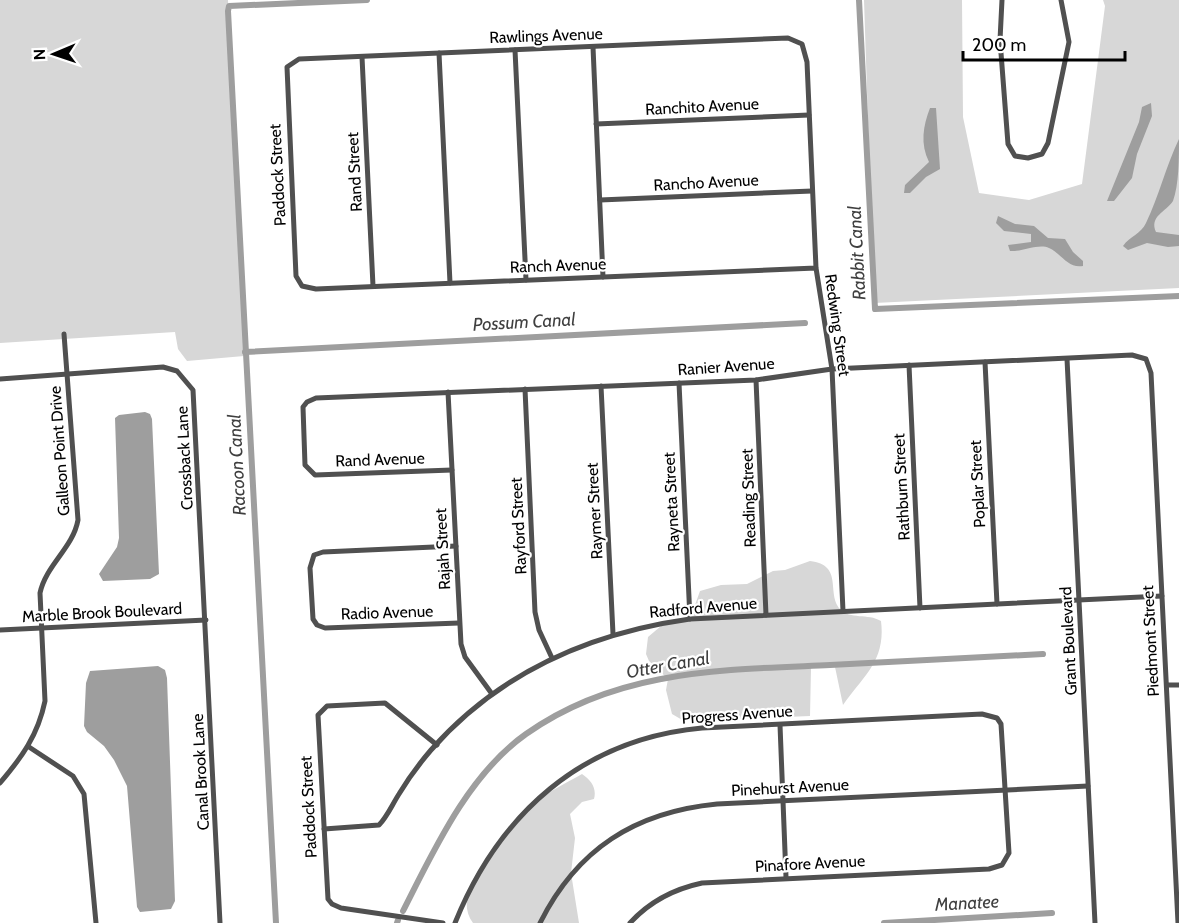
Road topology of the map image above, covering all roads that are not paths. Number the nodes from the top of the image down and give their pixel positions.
1 (1002, 0) edge
2 (1061, 0) edge
3 (802, 44) joint
4 (593, 47) junction
5 (515, 50) junction
6 (439, 53) junction
7 (362, 57) junction
8 (291, 62) joint
9 (808, 115) junction
10 (596, 124) junction
11 (812, 191) junction
12 (600, 200) junction
13 (816, 268) junction
14 (603, 277) junction
15 (526, 280) junction
16 (450, 283) junction
17 (302, 286) joint
18 (373, 286) junction
19 (64, 334) dead end
20 (1067, 359) junction
21 (1146, 359) joint
22 (985, 362) junction
23 (909, 365) junction
24 (832, 369) junction
25 (67, 374) junction
26 (0, 379) edge
27 (756, 380) junction
28 (679, 383) junction
29 (601, 386) junction
30 (525, 389) junction
31 (448, 392) junction
32 (452, 470) junction
33 (310, 472) joint
34 (456, 546) junction
35 (1162, 596) junction
36 (1079, 601) junction
37 (997, 604) junction
38 (920, 608) junction
39 (843, 611) junction
40 (766, 615) junction
41 (690, 619) junction
42 (206, 620) junction
43 (459, 623) junction
44 (42, 628) junction
45 (0, 630) edge
46 (614, 634) junction
47 (552, 658) junction
48 (1167, 685) junction
49 (1179, 685) edge
50 (492, 694) junction
51 (780, 725) junction
52 (436, 745) junction
53 (29, 747) junction
54 (0, 783) edge
55 (1088, 786) junction
56 (1006, 790) junction
57 (783, 801) junction
58 (324, 829) junction
59 (786, 878) junction
60 (96, 923) edge
61 (220, 923) edge
62 (443, 923) edge
63 (455, 923) edge
64 (540, 923) edge
65 (630, 923) edge
66 (1095, 923) edge
67 (1178, 923) edge

1 - 2 street
3 - 4 street, Rawlings Avenue
3 - 9 street, Redwing Street
4 - 5 street, Rawlings Avenue
4 - 10 street
5 - 6 street, Rawlings Avenue
5 - 15 street
6 - 7 street, Rawlings Avenue
6 - 16 street
7 - 8 street, Rawlings Avenue
7 - 18 street, Rand Street
8 - 17 street, Paddock Street
9 - 10 street, Ranchito Avenue
9 - 11 street, Redwing Street
10 - 12 street
11 - 12 street, Rancho Avenue
11 - 13 street, Redwing Street
12 - 14 street
13 - 14 street, Ranch Avenue
13 - 24 street, Redwing Street
14 - 15 street, Ranch Avenue
15 - 16 street, Ranch Avenue
16 - 18 street, Ranch Avenue
17 - 18 street, Ranch Avenue
19 - 25 street, Galleon Point Drive
20 - 21 street, Ranier Avenue
20 - 22 street, Ranier Avenue
20 - 36 street, Grant Boulevard
21 - 35 street, Piedmont Street
22 - 23 street, Ranier Avenue
22 - 37 street, Poplar Street
23 - 24 street, Ranier Avenue
23 - 38 street, Rathburn Street
24 - 27 street, Ranier Avenue
24 - 39 street, Redwing Street
25 - 26 street, Crossback Lane
25 - 42 street, Crossback Lane
25 - 44 street, Galleon Point Drive
27 - 28 street, Ranier Avenue
27 - 40 street, Reading Street
28 - 29 street, Ranier Avenue
28 - 41 street, Rayneta Street
29 - 30 street, Ranier Avenue
29 - 46 street, Raymer Street
30 - 31 street, Ranier Avenue
30 - 47 street, Rayford Street
31 - 32 street, Rajah Street
31 - 33 street, Ranier Avenue
32 - 33 street, Rand Avenue
32 - 34 street, Rajah Street
34 - 43 street, Rajah Street
34 - 43 street, Radio Avenue
35 - 36 street, Radford Avenue
35 - 48 street, Piedmont Street
36 - 37 street, Radford Avenue
36 - 55 street, Grant Boulevard
37 - 38 street, Radford Avenue
38 - 39 street, Radford Avenue
39 - 40 street, Radford Avenue
40 - 41 street, Radford Avenue
41 - 46 street, Radford Avenue
42 - 44 street, Marble Brook Boulevard
42 - 61 street, Canal Brook Lane
43 - 50 street, Rajah Street
44 - 45 street, Marble Brook Boulevard
44 - 53 street
46 - 47 street, Radford Avenue
47 - 50 street, Radford Avenue
48 - 49 street
48 - 67 street, Piedmont Street
50 - 52 street, Radford Avenue
51 - 56 street, Progress Avenue
51 - 57 street
51 - 63 street, Progress Avenue
52 - 58 street, Radford Avenue
52 - 58 street, Paddock Street
53 - 54 street
53 - 60 street
55 - 56 street, Pinehurst Avenue
55 - 66 street, Grant Boulevard
56 - 57 street, Pinehurst Avenue
56 - 59 street, Pinafore Avenue
57 - 59 street
57 - 64 street, Pinehurst Avenue
58 - 62 street, Paddock Street
59 - 65 street, Pinafore Avenue

